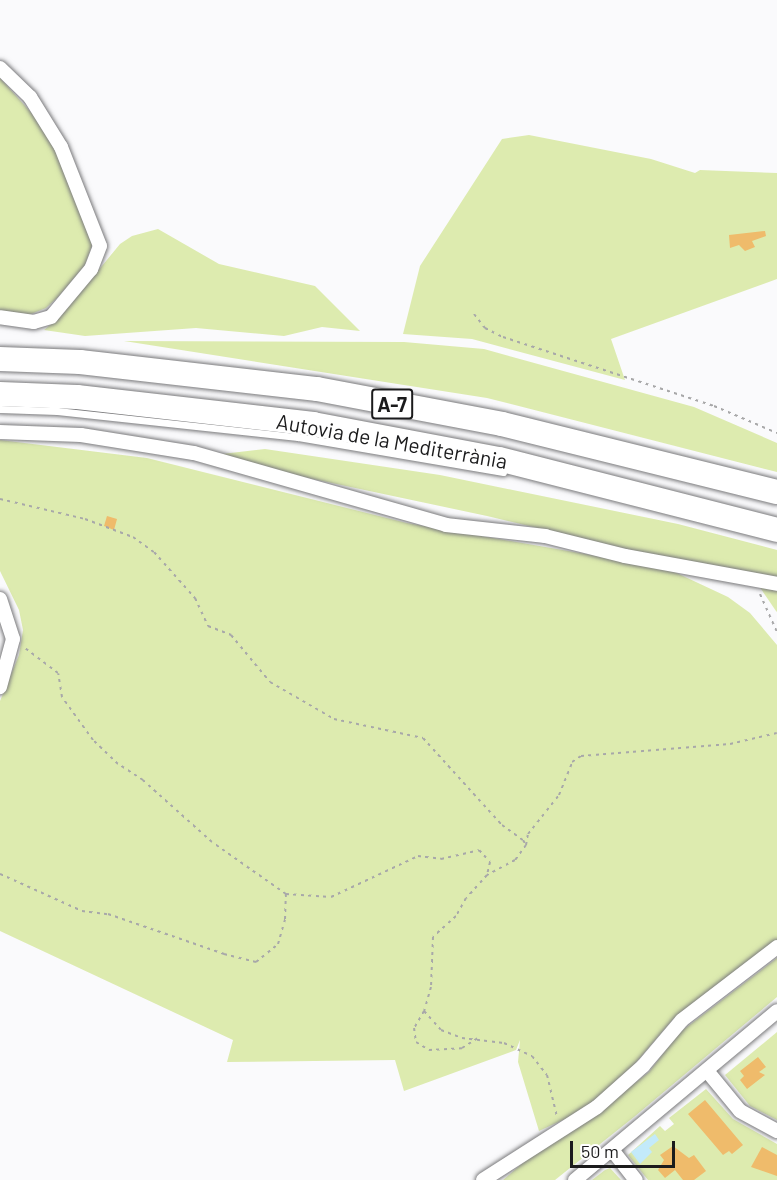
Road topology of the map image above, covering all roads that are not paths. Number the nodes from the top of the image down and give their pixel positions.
1 (0, 69) edge
2 (0, 317) edge
3 (0, 359) edge
4 (0, 394) edge
5 (0, 409) edge
6 (0, 432) edge
7 (513, 474) dead end
8 (524, 476) dead end
9 (777, 492) edge
10 (659, 500) junction
11 (777, 530) edge
12 (777, 584) edge
13 (0, 599) edge
14 (0, 687) edge
15 (777, 947) edge
16 (777, 1011) edge
17 (708, 1072) junction
18 (777, 1131) edge
19 (613, 1151) junction
20 (485, 1180) edge
21 (575, 1180) edge
22 (636, 1180) edge

1 - 2 street
3 - 9 highway, Autovia de la Mediterrània / A-7
4 - 10 highway, Autovia de la Mediterrània / A-7
5 - 7 lane
6 - 12 street
8 - 10 lane
10 - 11 highway, Autovia de la Mediterrània / A-7
13 - 14 street
15 - 20 street
16 - 17 street
17 - 18 street
17 - 19 street
19 - 21 street
19 - 22 street

